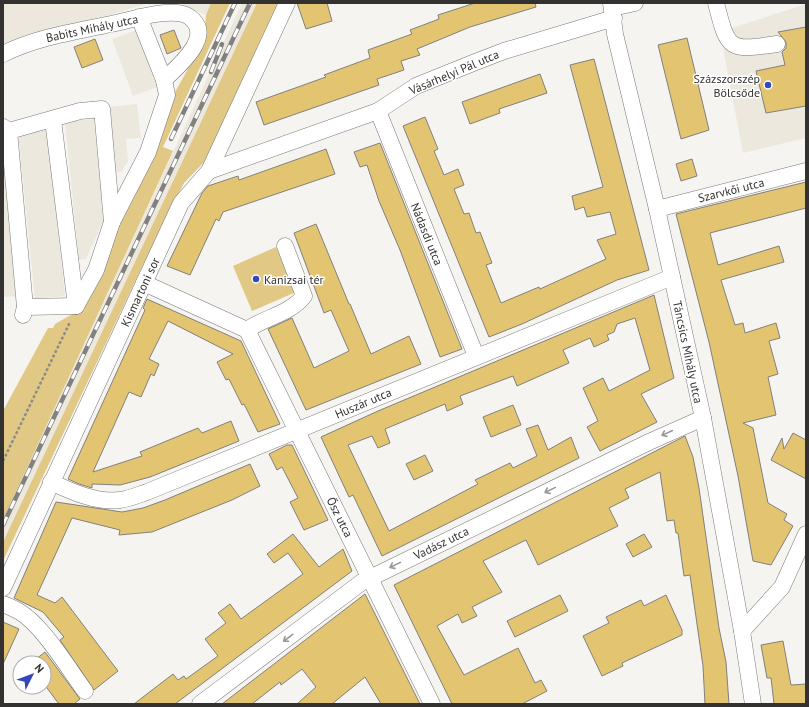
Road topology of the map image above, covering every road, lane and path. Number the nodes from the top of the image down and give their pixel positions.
1 (287, 3) edge
2 (635, 3) edge
3 (716, 3) edge
4 (612, 10) edge
5 (140, 17) junction
6 (777, 44) dead end
7 (3, 54) edge
8 (164, 80) junction
9 (378, 112) junction
10 (53, 120) junction
11 (6, 129) edge
12 (806, 171) edge
13 (209, 172) junction
14 (657, 209) junction
15 (112, 222) junction
16 (285, 246) dead end
17 (672, 277) junction
18 (144, 283) junction
19 (76, 306) junction
20 (247, 330) junction
21 (476, 356) junction
22 (703, 418) junction
23 (296, 431) junction
24 (3, 461) edge
25 (51, 482) junction
26 (806, 534) edge
27 (370, 578) junction
28 (3, 588) edge
29 (3, 604) edge
30 (742, 631) junction
31 (85, 691) dead end
32 (200, 704) edge
33 (432, 704) edge
34 (753, 704) edge

1 - 13 street, Kismartoni sor
2 - 4 street, Vásárhelyi Pál utca
3 - 6 street
4 - 9 street, Vásárhelyi Pál utca
4 - 14 street, Táncsics Mihály utca
5 - 7 street, Babits Mihály utca
5 - 8 street
5 - 8 street, Babits Mihály utca
8 - 15 street
9 - 13 street, Vásárhelyi Pál utca
9 - 21 street, Nádasdi utca
10 - 11 street
10 - 15 street
10 - 19 street
11 - 19 street
12 - 14 street, Szarvkői utca
13 - 18 street, Kismartoni sor
14 - 17 street, Táncsics Mihály utca
15 - 19 street
16 - 20 street
17 - 21 street, Huszár utca
17 - 22 street, Táncsics Mihály utca
18 - 20 street
18 - 25 street, Kismartoni sor
19 - 24 path
20 - 23 street, Ősz utca
21 - 23 street, Huszár utca
22 -> 27 street, Vadász utca
22 - 30 street, Táncsics Mihály utca
23 - 25 street, Huszár utca
23 - 27 street, Ősz utca
25 - 28 street, Kismartoni sor
26 - 30 street
27 -> 32 street, Vadász utca
27 - 33 street, Ősz utca
29 - 31 street
30 - 34 street, Táncsics Mihály utca

